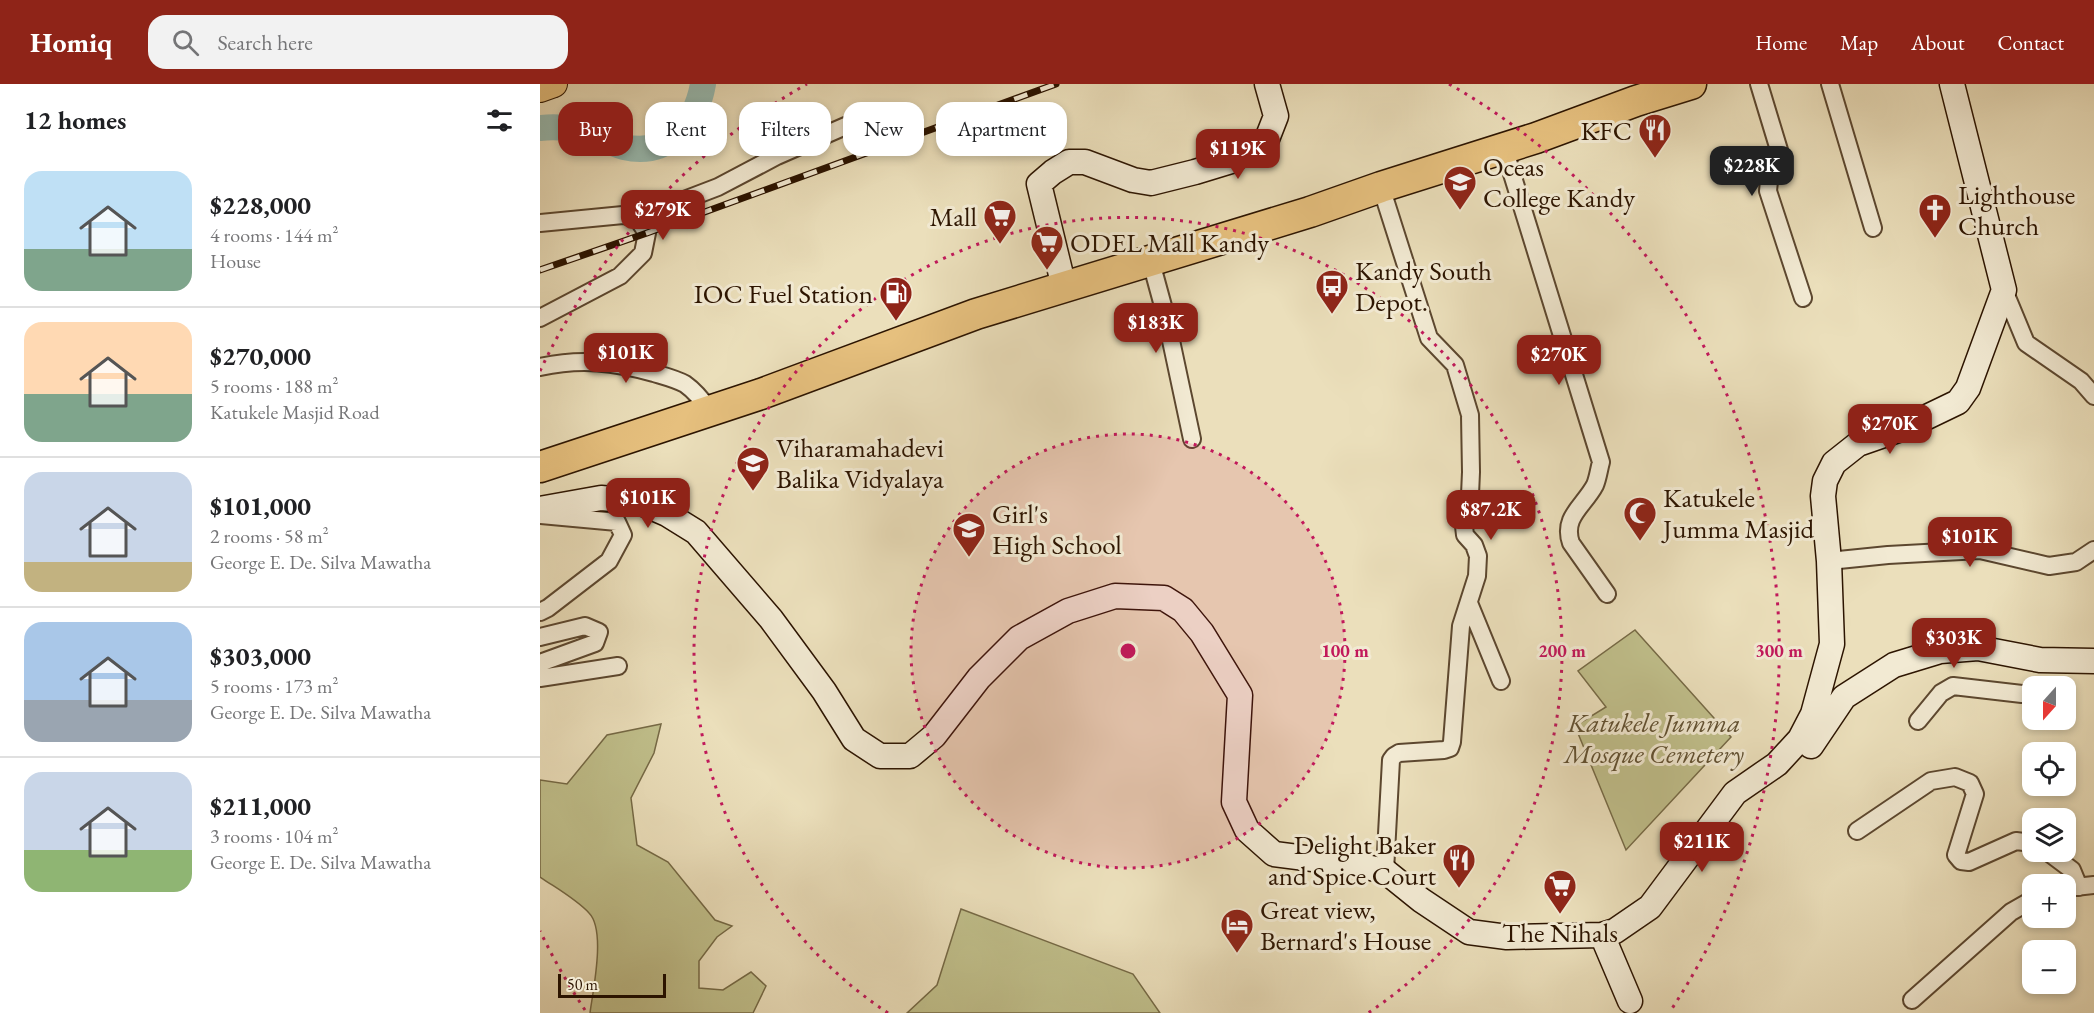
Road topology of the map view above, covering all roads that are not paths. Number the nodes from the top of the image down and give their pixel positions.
1 (554, 84) edge
2 (1267, 84) edge
3 (1691, 84) edge
4 (1760, 84) edge
5 (1830, 84) edge
6 (1952, 84) edge
7 (540, 89) edge
8 (843, 127) edge
9 (1503, 148) junction
10 (1381, 187) junction
11 (637, 218) junction
12 (540, 223) edge
13 (1874, 228) dead end
14 (1151, 262) junction
15 (1064, 287) junction
16 (2004, 290) junction
17 (1803, 298) dead end
18 (540, 318) edge
19 (540, 367) edge
20 (2094, 396) edge
21 (710, 411) junction
22 (1192, 439) dead end
23 (540, 467) edge
24 (540, 509) edge
25 (540, 515) edge
26 (2094, 550) edge
27 (1829, 561) junction
28 (1607, 594) dead end
29 (1468, 603) junction
30 (540, 612) edge
31 (540, 637) edge
32 (2040, 660) junction
33 (2094, 660) edge
34 (540, 663) edge
35 (618, 666) dead end
36 (2036, 676) edge
37 (540, 678) edge
38 (1502, 681) dead end
39 (2022, 694) edge
40 (1918, 721) dead end
41 (1736, 793) junction
42 (1857, 831) dead end
43 (2022, 842) edge
44 (2061, 862) edge
45 (1385, 871) junction
46 (2079, 887) edge
47 (2022, 906) edge
48 (1602, 935) junction
49 (1912, 1000) dead end
50 (1630, 1001) dead end

1 - 7 main road
2 - 15 street
3 - 9 highway
4 - 17 street
5 - 13 street
6 - 16 street
8 - 11 street
9 - 10 highway
9 - 28 street
10 - 14 highway
10 - 29 street
11 - 12 street
11 - 18 street
14 - 15 highway
14 - 22 street
15 - 21 highway
16 - 20 street
16 - 27 street
19 - 21 street
21 - 23 highway
24 - 45 street
25 - 30 street
26 - 27 street
27 - 41 street
29 - 38 street
29 - 45 street
31 - 34 street
32 - 33 street
32 - 36 street
32 - 41 street
35 - 37 street
39 - 40 street
41 - 48 street
42 - 43 street
44 - 46 street
45 - 48 street
47 - 49 street
48 - 50 street

